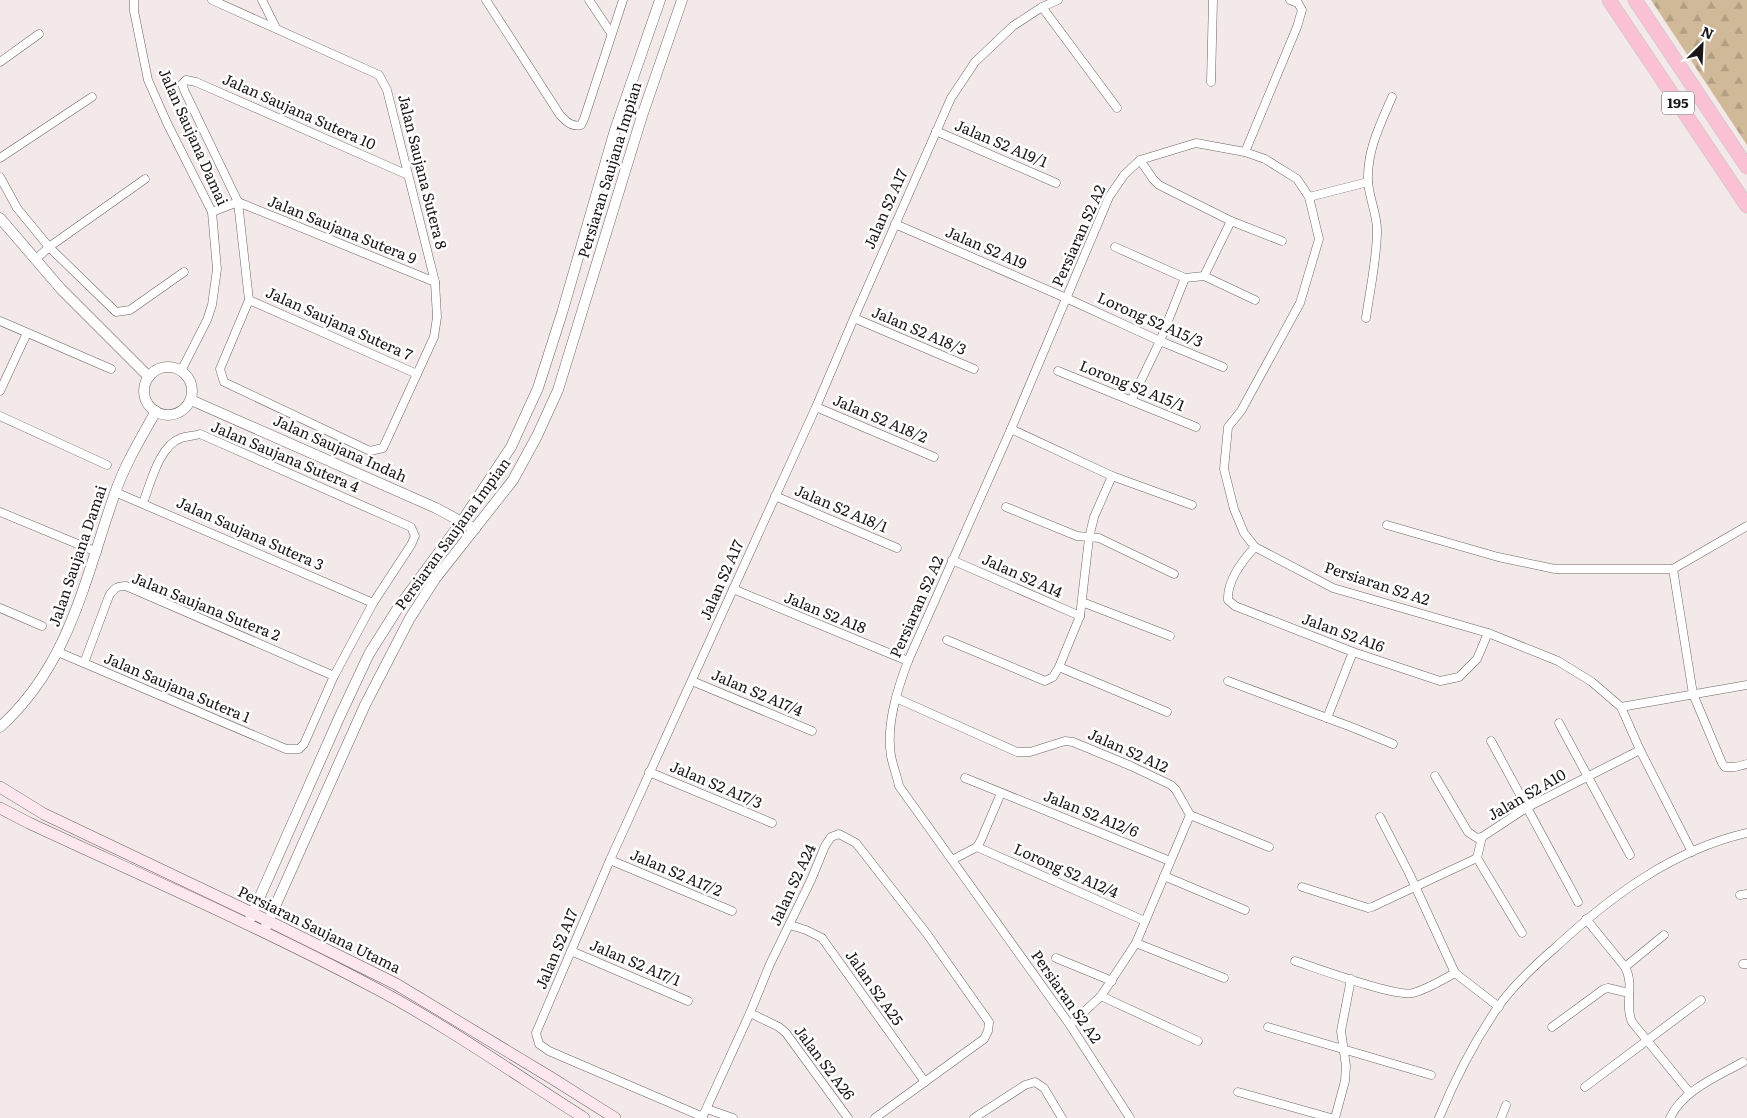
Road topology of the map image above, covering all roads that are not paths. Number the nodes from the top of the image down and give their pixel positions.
1 (134, 0) edge
2 (212, 0) edge
3 (262, 0) edge
4 (486, 0) edge
5 (589, 0) edge
6 (623, 0) edge
7 (660, 0) edge
8 (682, 0) edge
9 (1058, 0) edge
10 (1213, 0) edge
11 (1290, 0) edge
12 (1609, 0) edge
13 (1635, 0) edge
14 (1042, 7) junction
15 (276, 28) junction
16 (612, 33) junction
17 (38, 34) dead end
18 (0, 62) edge
19 (1211, 82) dead end
20 (92, 97) dead end
21 (1392, 97) dead end
22 (1117, 108) dead end
23 (936, 131) junction
24 (1245, 152) junction
25 (0, 158) edge
26 (1140, 160) junction
27 (1747, 167) edge
28 (408, 175) junction
29 (0, 177) edge
30 (145, 179) dead end
31 (1368, 182) junction
32 (1056, 183) dead end
33 (1309, 197) junction
34 (238, 202) junction
35 (1747, 206) edge
36 (212, 212) junction
37 (0, 218) edge
38 (1231, 221) junction
39 (895, 224) junction
40 (1282, 242) dead end
41 (1114, 246) dead end
42 (49, 247) junction
43 (34, 260) junction
44 (184, 272) dead end
45 (1204, 276) junction
46 (1186, 278) junction
47 (435, 282) junction
48 (1066, 298) junction
49 (249, 300) junction
50 (1254, 300) dead end
51 (854, 318) junction
52 (1366, 318) dead end
53 (0, 321) edge
54 (26, 333) junction
55 (1160, 341) junction
56 (1223, 367) dead end
57 (111, 369) dead end
58 (974, 369) dead end
59 (182, 371) junction
60 (1058, 371) dead end
61 (417, 374) junction
62 (149, 377) junction
63 (0, 391) edge
64 (191, 400) junction
65 (1131, 400) junction
66 (816, 407) junction
67 (156, 411) junction
68 (0, 416) edge
69 (1196, 427) dead end
70 (1011, 429) junction
71 (934, 456) dead end
72 (108, 465) dead end
73 (1112, 476) junction
74 (115, 492) junction
75 (775, 496) junction
76 (143, 503) junction
77 (1192, 505) dead end
78 (1006, 507) dead end
79 (0, 512) edge
80 (462, 521) junction
81 (1387, 525) dead end
82 (1747, 526) edge
83 (475, 529) junction
84 (1089, 538) junction
85 (896, 548) dead end
86 (1255, 548) junction
87 (97, 552) junction
88 (952, 560) junction
89 (1673, 569) junction
90 (1174, 574) dead end
91 (733, 589) junction
92 (1082, 602) junction
93 (373, 603) junction
94 (0, 608) edge
95 (1080, 616) junction
96 (42, 626) dead end
97 (1488, 633) junction
98 (1170, 636) dead end
99 (947, 640) dead end
100 (58, 652) junction
101 (1353, 652) junction
102 (908, 661) junction
103 (84, 664) junction
104 (1060, 666) junction
105 (334, 676) junction
106 (1228, 680) dead end
107 (692, 681) junction
108 (1747, 686) edge
109 (1693, 694) junction
110 (896, 698) junction
111 (1621, 707) junction
112 (1166, 712) dead end
113 (1327, 718) junction
114 (1559, 723) dead end
115 (0, 727) edge
116 (812, 731) dead end
117 (1491, 741) dead end
118 (1393, 744) dead end
119 (1640, 750) junction
120 (1747, 764) edge
121 (649, 772) junction
122 (1435, 776) dead end
123 (1589, 776) junction
124 (965, 778) dead end
125 (0, 787) edge
126 (1001, 792) junction
127 (0, 808) edge
128 (1526, 808) junction
129 (1190, 815) junction
130 (1380, 817) dead end
131 (772, 823) dead end
132 (1747, 833) edge
133 (1482, 837) junction
134 (977, 847) junction
135 (1269, 847) dead end
136 (1692, 852) junction
137 (1630, 855) dead end
138 (1477, 858) junction
139 (610, 860) junction
140 (952, 860) junction
141 (1170, 861) junction
142 (1164, 876) junction
143 (1415, 886) junction
144 (1302, 887) dead end
145 (1578, 902) dead end
146 (1244, 910) dead end
147 (732, 911) dead end
148 (250, 919) junction
149 (1586, 919) junction
150 (1145, 921) junction
151 (790, 925) junction
152 (266, 926) junction
153 (1522, 933) dead end
154 (1664, 934) dead end
155 (1136, 943) junction
156 (571, 951) junction
157 (1056, 958) dead end
158 (1295, 961) dead end
159 (1625, 967) junction
160 (1455, 973) junction
161 (1224, 978) dead end
162 (1351, 980) junction
163 (1112, 981) junction
164 (1629, 993) junction
165 (1102, 996) junction
166 (688, 1000) dead end
167 (1701, 1000) dead end
168 (1499, 1007) junction
169 (750, 1013) junction
170 (1070, 1025) junction
171 (1552, 1026) dead end
172 (1268, 1027) dead end
173 (1646, 1040) junction
174 (1198, 1041) dead end
175 (1343, 1048) junction
176 (1743, 1062) dead end
177 (1431, 1075) dead end
178 (925, 1082) junction
179 (1585, 1087) dead end
180 (1238, 1092) dead end
181 (1690, 1093) junction
182 (1506, 1105) dead end
183 (707, 1108) junction
184 (703, 1117) edge
185 (584, 1118) edge
186 (615, 1118) edge
187 (733, 1118) edge
188 (848, 1118) edge
189 (875, 1118) edge
190 (974, 1118) edge
191 (1062, 1118) edge
192 (1130, 1118) edge
193 (1333, 1118) edge
194 (1439, 1118) edge
195 (1501, 1118) edge
196 (1670, 1118) edge

1 - 36 street, Jalan Saujana Damai
2 - 15 street, Jalan Saujana Sutera 8
3 - 15 street
4 - 16 street
5 - 16 street
6 - 16 street
7 - 80 street, Persiaran Saujana Impian
8 - 83 street, Persiaran Saujana Impian
9 - 14 street, Jalan S2 A17
10 - 19 street
11 - 24 street
12 - 35 highway, 195
13 - 27 highway, 195
14 - 22 street
14 - 23 street, Jalan S2 A17
15 - 28 street, Jalan Saujana Sutera 8
17 - 18 street
20 - 25 street
21 - 31 street
23 - 32 street, Jalan S2 A19/1
23 - 39 street, Jalan S2 A17
24 - 26 street, Persiaran S2 A2
24 - 33 street, Persiaran S2 A2
26 - 38 street
26 - 48 street, Persiaran S2 A2
28 - 34 street, Jalan Saujana Sutera 10
28 - 47 street, Jalan Saujana Sutera 8
29 - 42 street
30 - 42 street
31 - 33 street
31 - 52 street
33 - 86 street, Persiaran S2 A2
34 - 36 street
34 - 47 street, Jalan Saujana Sutera 9
34 - 49 street
36 - 59 street, Jalan Saujana Damai
37 - 43 street
38 - 40 street
38 - 45 street
39 - 48 street, Jalan S2 A19
39 - 51 street, Jalan S2 A17
41 - 46 street
42 - 43 street
42 - 44 street
43 - 62 street
45 - 46 street
45 - 50 street
46 - 55 street
47 - 61 street, Jalan Saujana Sutera 8
48 - 55 street, Lorong S2 A15/3
48 - 70 street, Persiaran S2 A2
49 - 61 street, Jalan Saujana Sutera 7
49 - 61 street, Jalan Saujana Sutera 8
51 - 58 street, Jalan S2 A18/3
51 - 66 street, Jalan S2 A17
53 - 54 street
54 - 57 street
54 - 63 street
55 - 56 street, Lorong S2 A15/3
55 - 65 street
59 - 62 street
59 - 64 street
60 - 65 street, Lorong S2 A15/1
62 - 67 street
64 - 67 street
64 - 80 street, Jalan Saujana Indah
65 - 69 street, Lorong S2 A15/1
66 - 71 street, Jalan S2 A18/2
66 - 75 street, Jalan S2 A17
67 - 74 street, Jalan Saujana Damai
68 - 72 street
70 - 73 street
70 - 88 street, Persiaran S2 A2
73 - 77 street
73 - 84 street, Jalan S2 A14
74 - 76 street, Jalan Saujana Sutera 3
74 - 87 street, Jalan Saujana Damai
75 - 85 street, Jalan S2 A18/1
75 - 91 street, Jalan S2 A17
76 - 93 street, Jalan Saujana Sutera 3
76 - 93 street, Jalan Saujana Sutera 4
78 - 84 street
79 - 87 street
80 - 83 street, Jalan Saujana Indah
80 - 148 street, Persiaran Saujana Impian
81 - 89 street
82 - 89 street
83 - 152 street, Persiaran Saujana Impian
84 - 90 street
84 - 92 street, Jalan S2 A14
86 - 97 street, Persiaran S2 A2
86 - 101 street, Jalan S2 A16
87 - 100 street, Jalan Saujana Damai
88 - 95 street, Jalan S2 A14
88 - 102 street, Persiaran S2 A2
89 - 109 street
91 - 102 street, Jalan S2 A18
91 - 107 street, Jalan S2 A17
92 - 95 street, Jalan S2 A14
92 - 98 street
93 - 105 street
94 - 96 street
95 - 104 street, Jalan S2 A14
97 - 101 street, Jalan S2 A16
97 - 111 street, Persiaran S2 A2
99 - 104 street
100 - 103 street, Jalan Saujana Sutera 1
100 - 115 street, Jalan Saujana Damai
101 - 113 street
102 - 110 street, Persiaran S2 A2
103 - 105 street, Jalan Saujana Sutera 1
103 - 105 street, Jalan Saujana Sutera 2
104 - 112 street
106 - 113 street
107 - 116 street, Jalan S2 A17/4
107 - 121 street, Jalan S2 A17
108 - 109 street
109 - 111 street
109 - 120 street
110 - 129 street, Jalan S2 A12
110 - 140 street, Persiaran S2 A2
111 - 119 street, Persiaran S2 A2
113 - 118 street
114 - 123 street
117 - 128 street
119 - 123 street, Jalan S2 A10
119 - 136 street, Persiaran S2 A2
121 - 131 street, Jalan S2 A17/3
121 - 139 street, Jalan S2 A17
122 - 133 street
123 - 128 street, Jalan S2 A10
123 - 137 street
124 - 126 street, Jalan S2 A12/6
125 - 148 main road, Persiaran Saujana Utama
126 - 134 street
126 - 141 street, Jalan S2 A12/6
127 - 148 main road, Persiaran Saujana Utama
128 - 133 street, Jalan S2 A10
128 - 145 street
129 - 135 street
129 - 141 street
130 - 143 street
132 - 136 street
133 - 138 street, Jalan S2 A10
134 - 140 street
134 - 150 street, Lorong S2 A12/4
136 - 149 street
138 - 143 street
138 - 153 street
139 - 147 street, Jalan S2 A17/2
139 - 156 street, Jalan S2 A17
140 - 170 street, Persiaran S2 A2
141 - 142 street
142 - 146 street
142 - 150 street
143 - 144 street
143 - 160 street
148 - 152 main road, Persiaran Saujana Utama
149 - 159 street
149 - 168 street
150 - 155 street
151 - 169 street, Jalan S2 A24
151 - 178 street, Jalan S2 A25
151 - 178 street, Jalan S2 A24
152 - 185 main road, Persiaran Saujana Utama
152 - 186 main road, Persiaran Saujana Utama
154 - 159 street
155 - 161 street
155 - 163 street
156 - 166 street, Jalan S2 A17/1
156 - 184 street, Jalan S2 A17
157 - 163 street
158 - 162 street
159 - 164 street
160 - 162 street
160 - 168 street
162 - 175 street
163 - 165 street
164 - 171 street
164 - 173 street
165 - 170 street
165 - 174 street
167 - 173 street
168 - 194 street
169 - 183 street, Jalan S2 A24
169 - 188 street, Jalan S2 A26
170 - 192 street, Persiaran S2 A2
172 - 175 street
173 - 179 street
173 - 181 street
175 - 177 street
175 - 193 street
176 - 181 street
178 - 189 street
180 - 193 street
181 - 196 street
182 - 195 street
183 - 184 street, Jalan S2 A24
183 - 187 street
190 - 191 street

